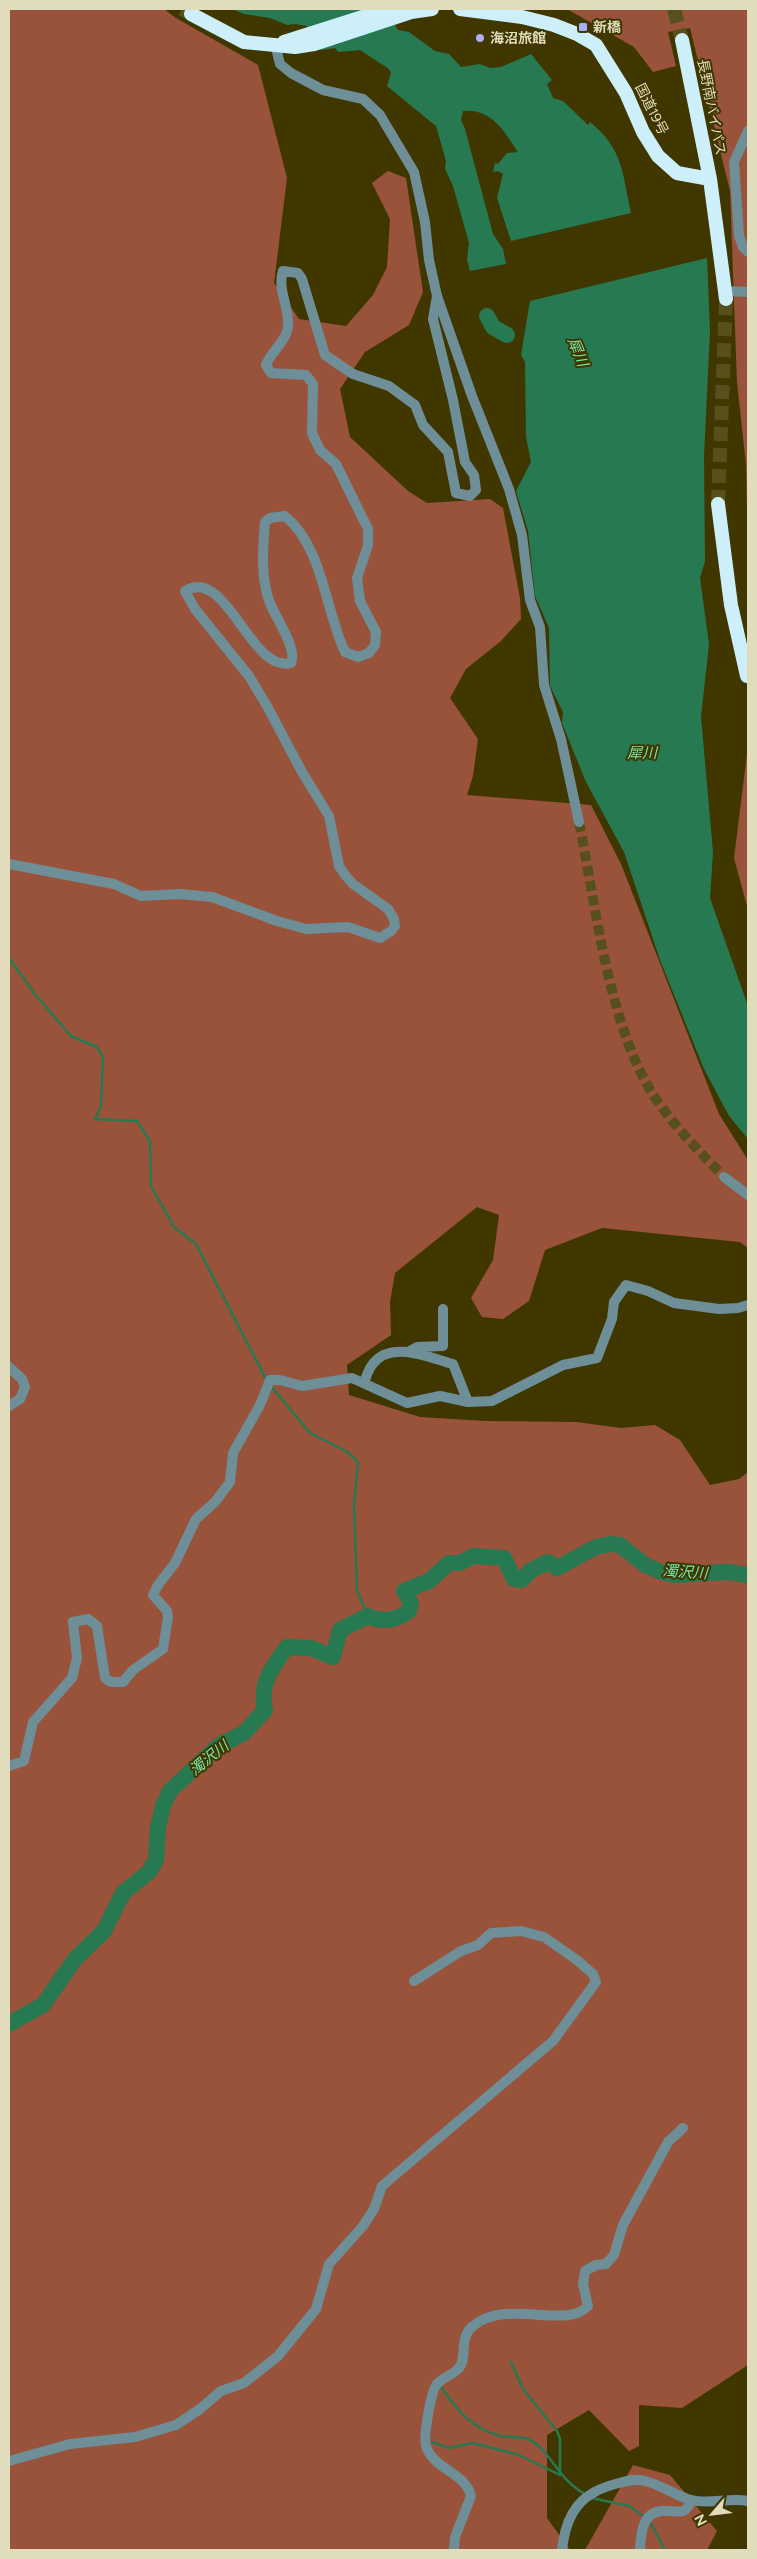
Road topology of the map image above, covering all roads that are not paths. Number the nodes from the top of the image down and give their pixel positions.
1 (388, 9) edge
2 (432, 9) edge
3 (460, 9) edge
4 (405, 12) edge
5 (192, 14) dead end
6 (682, 40) tunnel mouth
7 (296, 42) junction
8 (275, 44) junction
9 (748, 130) edge
10 (710, 179) junction
11 (748, 252) edge
12 (748, 292) edge
13 (726, 295) joint
14 (437, 296) junction
15 (718, 504) tunnel mouth
16 (747, 676) dead end
17 (579, 822) tunnel mouth
18 (9, 864) edge
19 (724, 1177) tunnel mouth
20 (748, 1195) edge
21 (748, 1305) edge
22 (443, 1309) dead end
23 (408, 1352) junction
24 (9, 1367) edge
25 (364, 1383) junction
26 (468, 1402) junction
27 (9, 1406) edge
28 (9, 1766) edge
29 (414, 1981) dead end
30 (683, 2128) dead end
31 (9, 2461) edge
32 (691, 2500) junction
33 (748, 2500) edge
34 (454, 2550) edge
35 (562, 2550) edge
36 (640, 2550) edge

1 - 7 highway
2 - 4 highway
3 - 10 highway, 国道19号
4 - 7 highway
5 - 8 highway
6 - 10 highway, 長野南バイパス
7 - 8 highway
8 - 14 street
9 - 11 street
10 - 13 highway
12 - 13 street
14 - 17 street
14 - 18 street
15 - 16 highway
19 - 20 street
21 - 26 street
22 - 23 street
23 - 25 street
23 - 26 street
24 - 27 street
25 - 26 street
25 - 28 street
29 - 31 street
30 - 34 street
32 - 33 street
32 - 35 street
32 - 36 street

